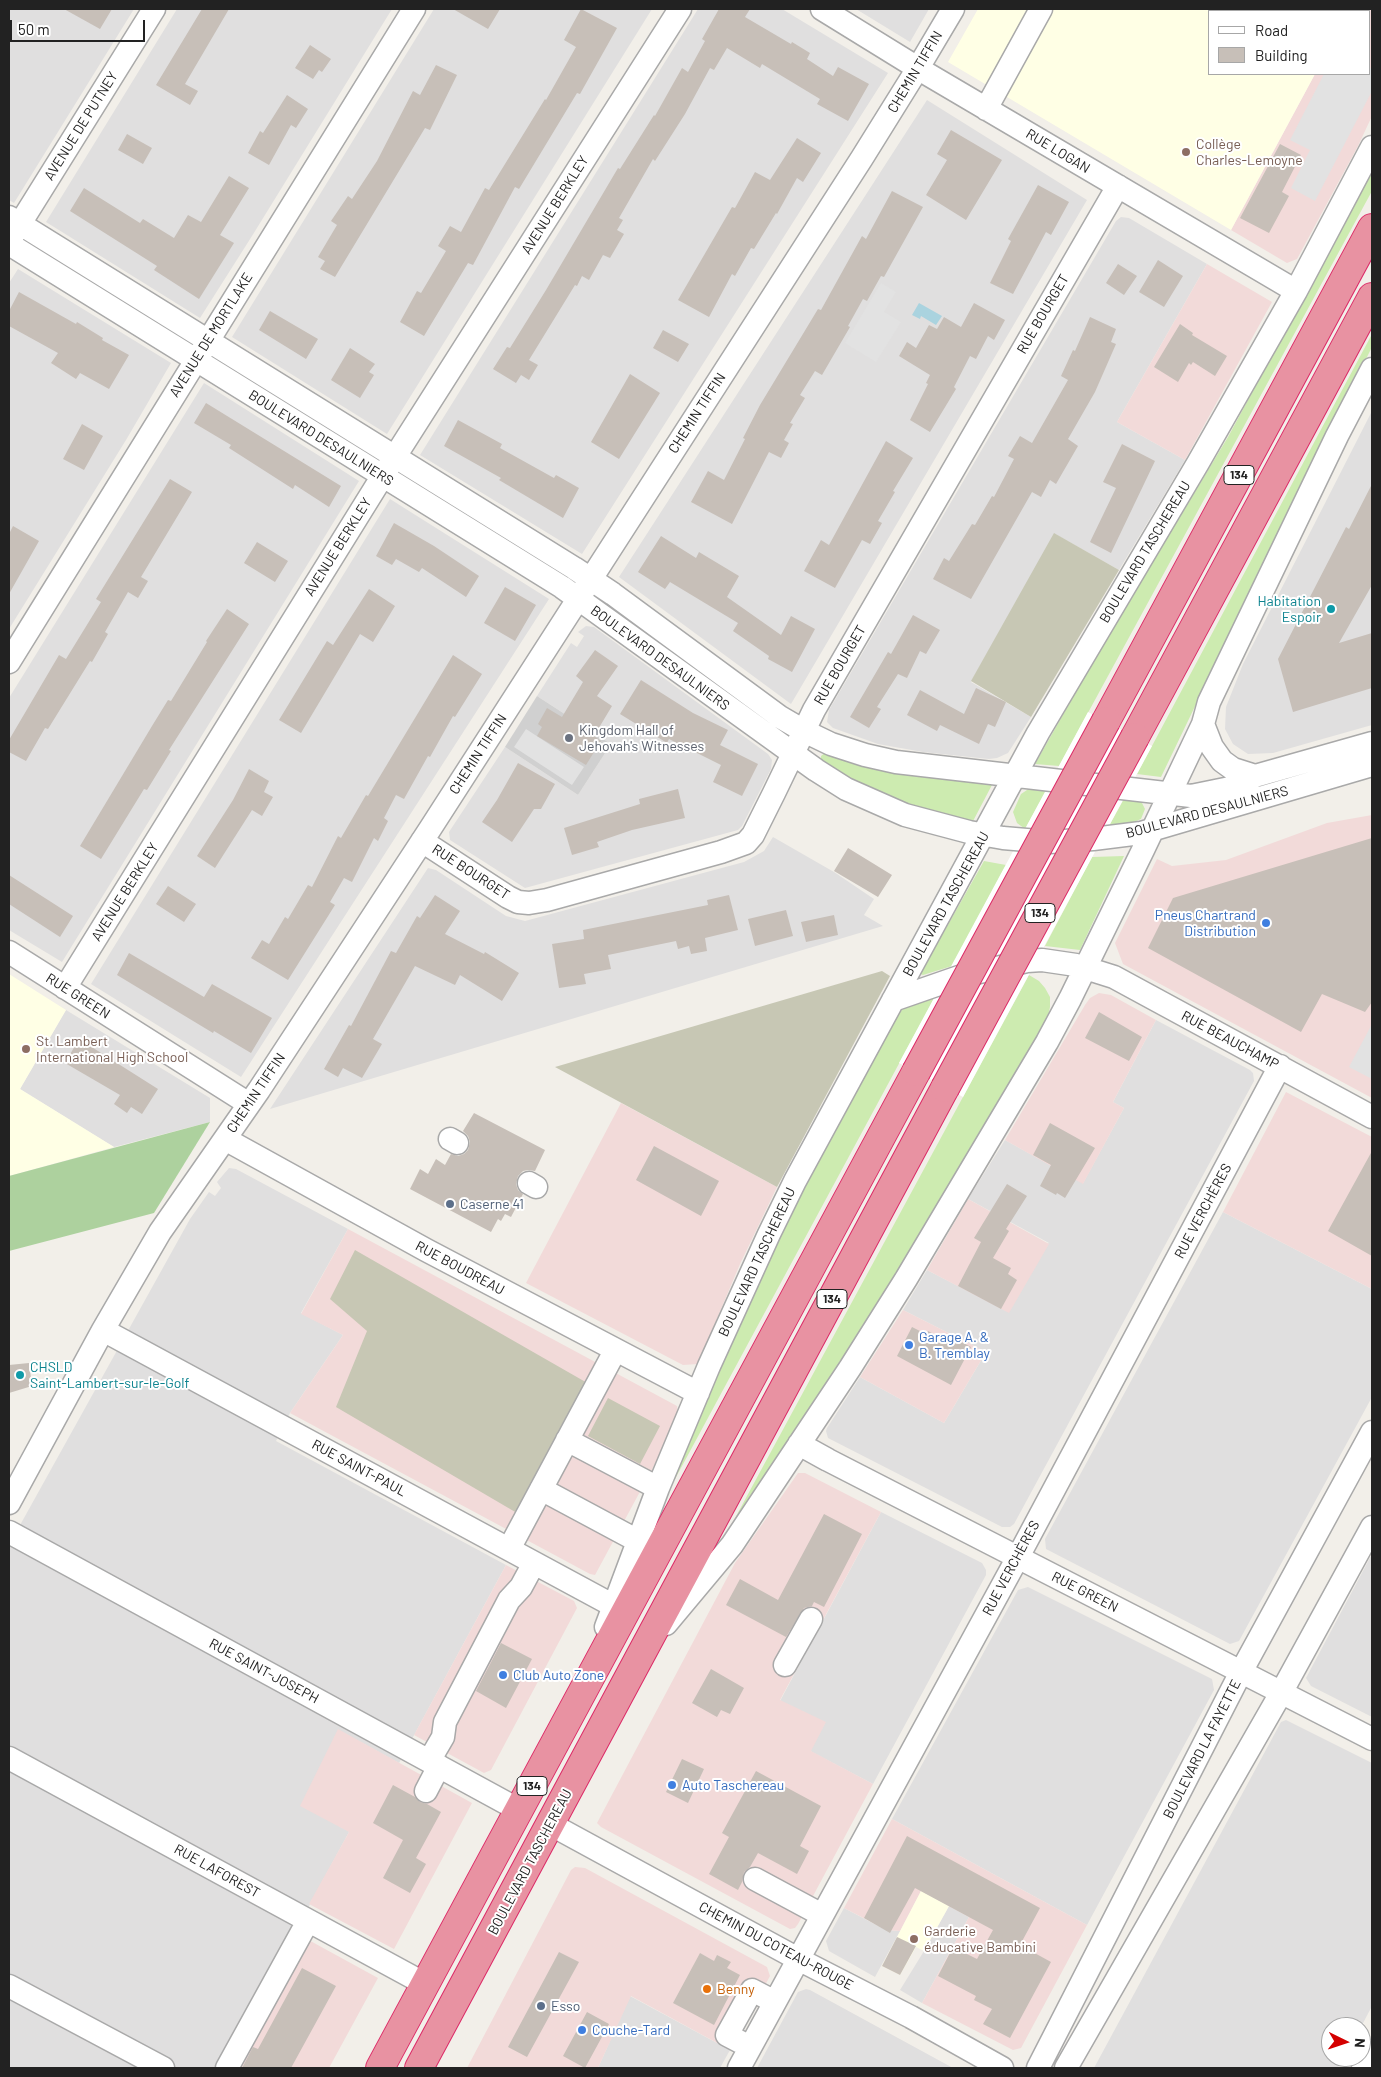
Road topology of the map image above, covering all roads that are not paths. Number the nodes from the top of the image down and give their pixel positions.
1 (154, 9) edge
2 (414, 9) edge
3 (680, 9) edge
4 (822, 9) edge
5 (953, 9) edge
6 (1041, 9) edge
7 (918, 68) junction
8 (986, 109) junction
9 (1372, 147) edge
10 (1118, 186) junction
11 (15, 220) edge
12 (1372, 228) edge
13 (9, 244) edge
14 (1296, 291) junction
15 (1372, 297) edge
16 (209, 339) junction
17 (196, 360) junction
18 (1372, 369) edge
19 (394, 458) junction
20 (382, 477) junction
21 (590, 578) junction
22 (578, 598) junction
23 (9, 662) edge
24 (1203, 724) junction
25 (804, 731) junction
26 (1372, 743) edge
27 (793, 754) junction
28 (1372, 766) edge
29 (1015, 776) junction
30 (1255, 776) junction
31 (1170, 793) junction
32 (1153, 830) junction
33 (983, 835) junction
34 (422, 841) junction
35 (9, 952) edge
36 (1086, 967) junction
37 (65, 988) junction
38 (893, 1000) junction
39 (1280, 1066) junction
40 (249, 1104) junction
41 (1372, 1117) edge
42 (225, 1138) junction
43 (104, 1330) junction
44 (615, 1351) junction
45 (698, 1393) junction
46 (1372, 1432) edge
47 (567, 1440) junction
48 (799, 1444) junction
49 (658, 1488) junction
50 (541, 1489) junction
51 (9, 1503) edge
52 (1372, 1526) edge
53 (9, 1532) edge
54 (638, 1541) junction
55 (508, 1549) junction
56 (1018, 1557) junction
57 (534, 1562) junction
58 (614, 1606) junction
59 (811, 1619) dead end
60 (640, 1655) junction
61 (785, 1665) dead end
62 (1241, 1672) junction
63 (582, 1692) junction
64 (1281, 1693) junction
65 (1372, 1740) edge
66 (9, 1758) edge
67 (434, 1764) junction
68 (426, 1791) dead end
69 (519, 1810) junction
70 (550, 1824) junction
71 (755, 1879) dead end
72 (822, 1915) junction
73 (308, 1920) junction
74 (798, 1959) junction
75 (425, 1984) junction
76 (9, 1986) edge
77 (1372, 2051) edge
78 (163, 2068) edge
79 (227, 2068) edge
80 (380, 2068) edge
81 (419, 2068) edge
82 (739, 2068) edge
83 (1002, 2068) edge
84 (1038, 2068) edge
85 (1066, 2068) edge
86 (1363, 2068) edge

1 - 11 street, AVENUE DE PUTNEY
2 - 16 street, AVENUE DE MORTLAKE
3 - 19 street, AVENUE BERKLEY
4 - 7 street, RUE LOGAN
5 - 7 street, CHEMIN TIFFIN
6 - 8 street
7 - 8 street, RUE LOGAN
7 - 21 street, CHEMIN TIFFIN
8 - 10 street, RUE LOGAN
9 - 14 street, BOULEVARD TASCHEREAU
10 - 14 street, RUE LOGAN
10 - 25 street, RUE BOURGET
11 - 13 street, AVENUE DE PUTNEY
11 - 16 street, BOULEVARD DESAULNIERS
12 - 63 highway, BOULEVARD TASCHEREAU / 134, bridge
13 - 17 street, BOULEVARD DESAULNIERS
14 - 29 street, BOULEVARD TASCHEREAU
15 - 60 highway, BOULEVARD TASCHEREAU / 134, bridge
16 - 17 street, AVENUE DE MORTLAKE
16 - 19 street, BOULEVARD DESAULNIERS
17 - 20 street, BOULEVARD DESAULNIERS
17 - 23 street, AVENUE DE MORTLAKE
18 - 24 street, BOULEVARD TASCHEREAU
19 - 20 street, AVENUE BERKLEY
19 - 21 street, BOULEVARD DESAULNIERS
20 - 22 street, BOULEVARD DESAULNIERS
20 - 37 street, AVENUE BERKLEY
21 - 22 street, CHEMIN TIFFIN
21 - 25 street, BOULEVARD DESAULNIERS
22 - 27 street, BOULEVARD DESAULNIERS
22 - 34 street, CHEMIN TIFFIN
24 - 30 street
24 - 31 street, BOULEVARD TASCHEREAU
25 - 27 street, RUE BOURGET
25 - 29 street, BOULEVARD DESAULNIERS
26 - 30 street, BOULEVARD DESAULNIERS
27 - 33 street, BOULEVARD DESAULNIERS
27 - 34 street, RUE BOURGET
28 - 32 street, BOULEVARD DESAULNIERS
29 - 31 street, BOULEVARD DESAULNIERS
29 - 33 street, BOULEVARD TASCHEREAU
30 - 31 street, BOULEVARD DESAULNIERS
31 - 32 street, BOULEVARD TASCHEREAU
32 - 33 street, BOULEVARD DESAULNIERS
32 - 36 street, BOULEVARD TASCHEREAU
33 - 38 street, BOULEVARD TASCHEREAU
34 - 40 street, CHEMIN TIFFIN
35 - 37 street, RUE GREEN
36 - 38 street, RUE BEAUCHAMP
36 - 39 street, RUE BEAUCHAMP
36 - 48 street, BOULEVARD TASCHEREAU
37 - 40 street, RUE GREEN
38 - 45 street, BOULEVARD TASCHEREAU
39 - 41 street, RUE BEAUCHAMP
39 - 56 street, RUE VERCHÈRES
40 - 42 street, CHEMIN TIFFIN
42 - 43 street, CHEMIN TIFFIN
42 - 44 street, RUE BOUDREAU
43 - 51 street, CHEMIN TIFFIN
43 - 55 street, RUE SAINT-PAUL
44 - 45 street, RUE BOUDREAU
44 - 47 street
45 - 49 street, BOULEVARD TASCHEREAU
46 - 62 street, BOULEVARD LA FAYETTE
47 - 49 street
47 - 50 street
48 - 56 street, RUE GREEN
48 - 60 street, BOULEVARD TASCHEREAU
49 - 54 street, BOULEVARD TASCHEREAU
50 - 54 street
50 - 55 street
52 - 64 street
53 - 67 street, RUE SAINT-JOSEPH
54 - 58 street, BOULEVARD TASCHEREAU
55 - 57 street, RUE SAINT-PAUL
56 - 62 street, RUE GREEN
56 - 72 street, RUE VERCHÈRES
57 - 58 street, RUE SAINT-PAUL
57 - 67 street
58 - 63 street, BOULEVARD TASCHEREAU
59 - 61 street
60 - 70 highway, BOULEVARD TASCHEREAU / 134
62 - 64 street, RUE GREEN
62 - 84 street, BOULEVARD LA FAYETTE
63 - 69 highway, BOULEVARD TASCHEREAU / 134
64 - 65 street, RUE GREEN
64 - 85 street
66 - 73 street, RUE LAFOREST
67 - 68 street
67 - 69 street, RUE SAINT-JOSEPH
69 - 75 highway, BOULEVARD TASCHEREAU / 134
70 - 74 street, CHEMIN DU COTEAU-ROUGE
70 - 81 highway, BOULEVARD TASCHEREAU / 134
71 - 72 street
72 - 74 street, RUE VERCHÈRES
73 - 75 street, RUE LAFOREST
73 - 79 street
74 - 82 street, RUE VERCHÈRES
74 - 83 street, CHEMIN DU COTEAU-ROUGE
75 - 80 highway, BOULEVARD TASCHEREAU / 134
76 - 78 street
77 - 86 street

